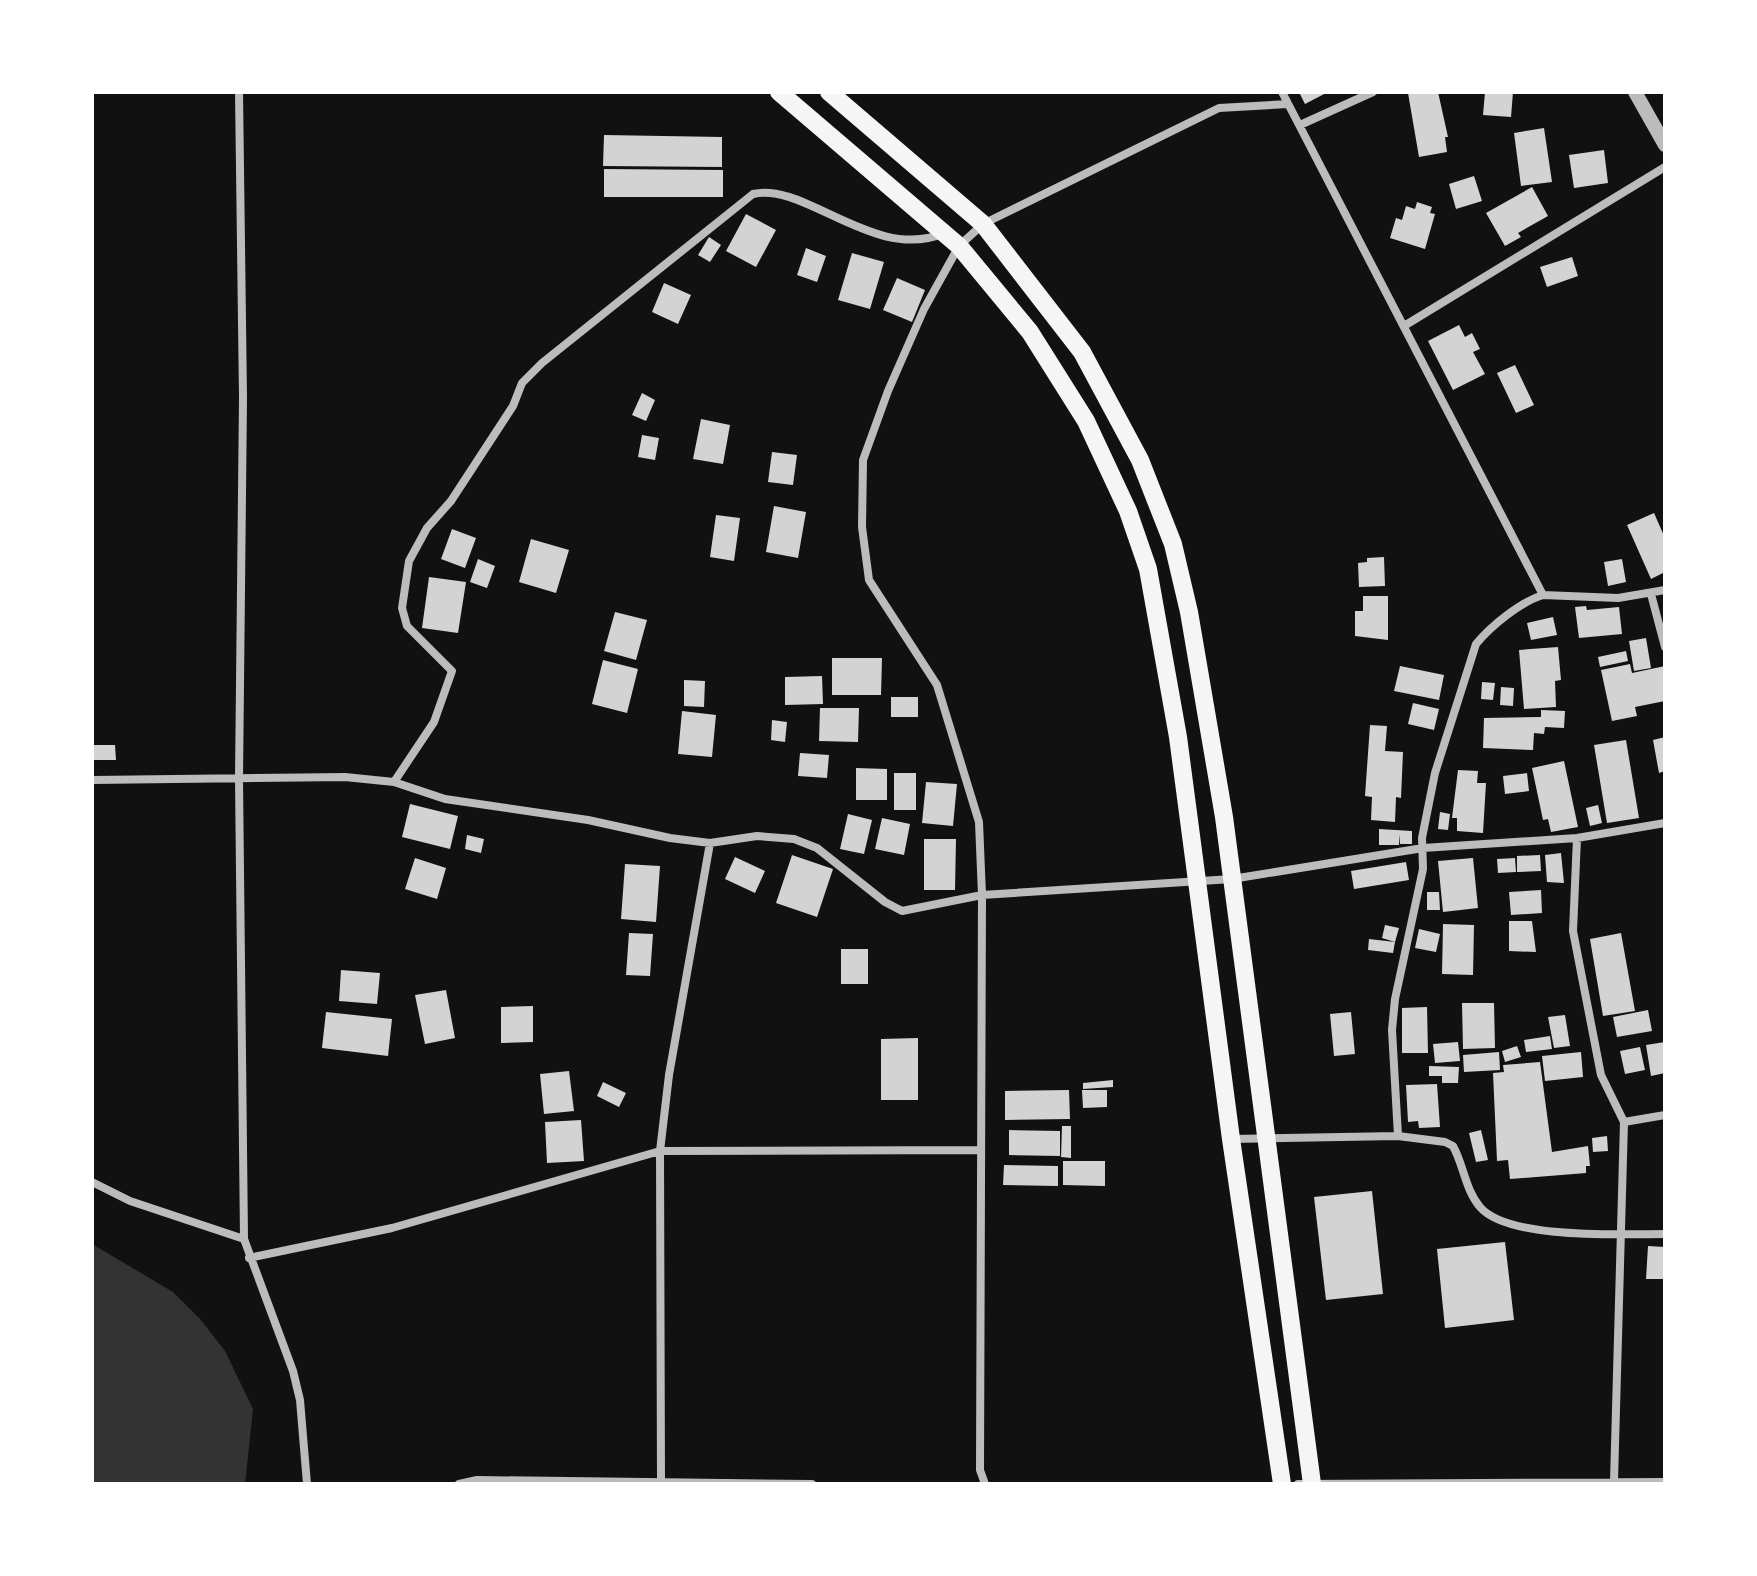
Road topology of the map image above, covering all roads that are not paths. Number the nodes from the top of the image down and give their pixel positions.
1 (239, 92) edge
2 (779, 92) edge
3 (829, 92) edge
4 (1282, 92) edge
5 (1373, 92) edge
6 (1635, 92) edge
7 (1288, 104) junction
8 (1300, 125) junction
9 (1665, 145) edge
10 (1665, 167) edge
11 (983, 224) junction
12 (945, 233) junction
13 (959, 246) junction
14 (1404, 326) junction
15 (1665, 590) edge
16 (1651, 594) junction
17 (1543, 595) junction
18 (1665, 647) edge
19 (239, 779) junction
20 (92, 780) edge
21 (394, 782) junction
22 (1665, 823) edge
23 (1577, 838) junction
24 (710, 843) junction
25 (1423, 848) junction
26 (1232, 879) junction
27 (1198, 881) junction
28 (982, 895) junction
29 (1665, 1115) edge
30 (1624, 1122) junction
31 (1398, 1136) junction
32 (1231, 1139) junction
33 (1266, 1140) junction
34 (979, 1150) junction
35 (660, 1151) junction
36 (92, 1182) edge
37 (1623, 1234) junction
38 (1665, 1234) edge
39 (244, 1239) junction
40 (249, 1258) junction
41 (1614, 1481) junction
42 (1665, 1482) edge
43 (661, 1483) edge
44 (307, 1484) edge
45 (459, 1484) edge
46 (812, 1484) edge
47 (985, 1484) edge
48 (1282, 1484) edge
49 (1298, 1484) edge
50 (1312, 1484) edge

1 - 19 street
2 - 12 main road
3 - 11 main road
4 - 7 street
5 - 8 street
6 - 9 street
7 - 8 street
7 - 11 street
8 - 14 street
10 - 14 street
11 - 13 street
11 - 26 main road
12 - 13 main road
12 - 21 street
13 - 27 main road
13 - 28 street
14 - 17 street
15 - 16 street
16 - 17 street
16 - 18 street
17 - 25 street
19 - 20 street
19 - 21 street
19 - 39 street
21 - 24 street
22 - 23 street
23 - 25 street
23 - 30 street
24 - 28 street
24 - 35 street
25 - 26 street
25 - 31 street
26 - 27 street
26 - 33 main road
27 - 28 street
27 - 32 main road
28 - 34 street
29 - 30 street
30 - 37 street
31 - 33 street
31 - 37 street
32 - 33 street
32 - 48 main road
33 - 50 main road
34 - 35 street
34 - 47 street
35 - 40 street
35 - 43 street
36 - 39 street
37 - 38 street
37 - 41 street
39 - 40 street
40 - 44 street
41 - 42 street
41 - 50 street
43 - 45 street
43 - 46 street
49 - 50 street

